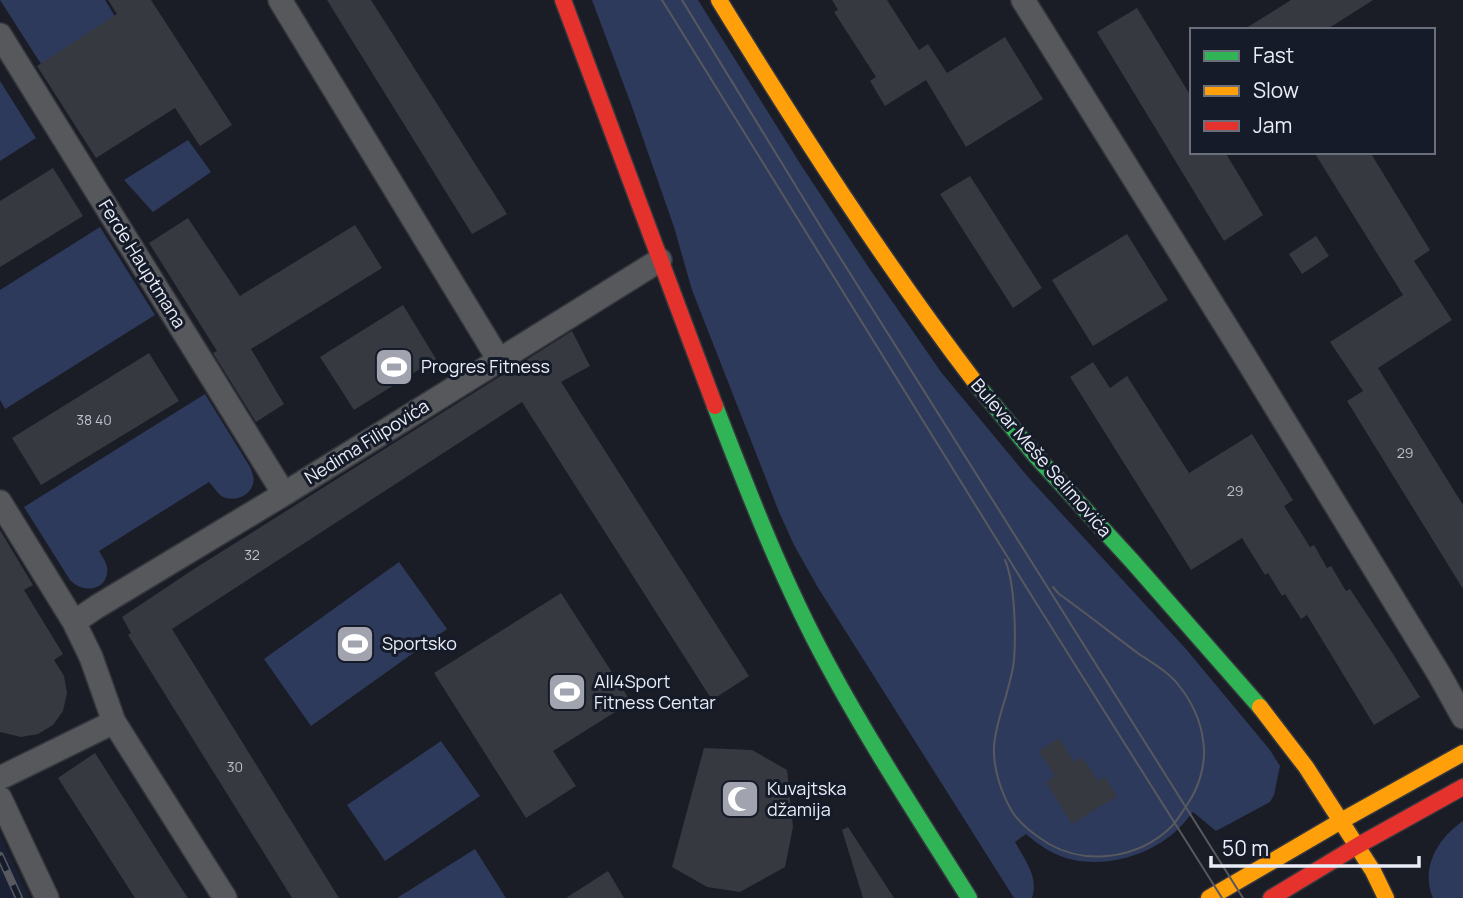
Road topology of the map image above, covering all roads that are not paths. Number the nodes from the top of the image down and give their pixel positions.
1 (280, 0) edge
2 (564, 0) edge
3 (719, 0) edge
4 (1023, 0) edge
5 (0, 35) edge
6 (660, 260) junction
7 (499, 360) junction
8 (284, 494) junction
9 (0, 502) edge
10 (74, 622) junction
11 (1463, 717) edge
12 (114, 722) junction
13 (1463, 753) edge
14 (2, 787) edge
15 (1463, 787) edge
16 (1341, 821) junction
17 (1357, 846) junction
18 (47, 898) edge
19 (225, 898) edge
20 (969, 898) edge
21 (1209, 898) edge
22 (1271, 898) edge
23 (1386, 898) edge

1 - 7 street
2 - 6 main road
3 - 16 main road, Bulevar Meše Selimovića
4 - 11 street
5 - 8 street, Ferde Hauptmana
6 - 7 street, Nedima Filipovića
6 - 20 main road
7 - 8 street, Nedima Filipovića
8 - 10 street, Nedima Filipovića
9 - 10 street
10 - 12 street
12 - 14 street
12 - 19 street
13 - 16 main road
14 - 18 street
15 - 17 main road
16 - 17 main road, Bulevar Meše Selimovića
16 - 21 main road
17 - 22 main road
17 - 23 main road, Bulevar Meše Selimovića

